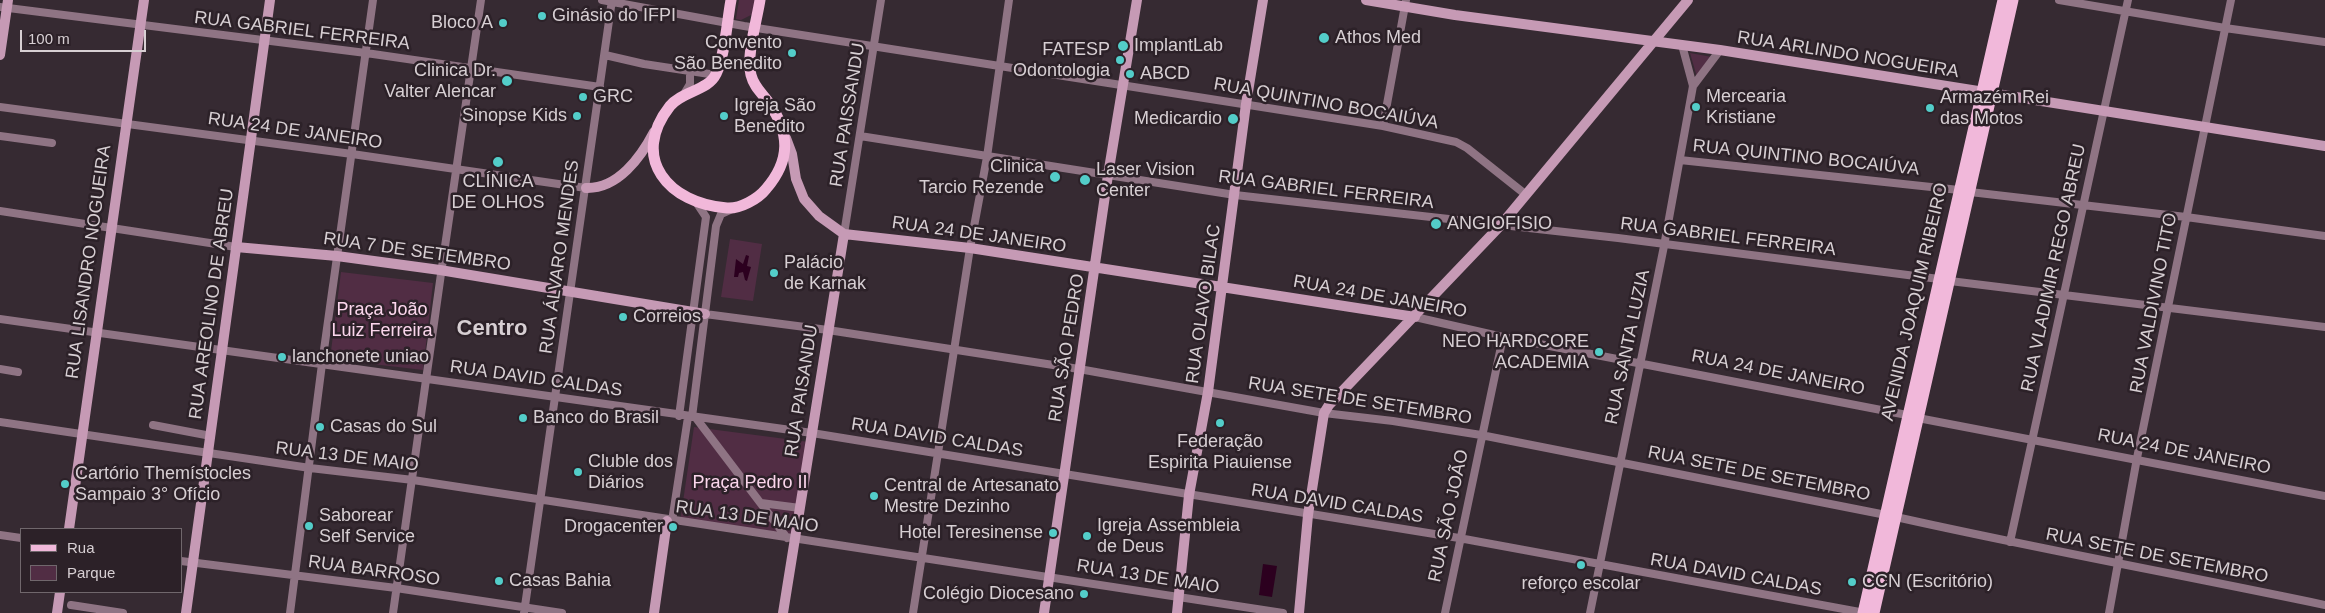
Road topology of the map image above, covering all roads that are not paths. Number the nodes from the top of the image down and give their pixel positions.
1 (144, 0) edge
2 (270, 0) edge
3 (373, 0) edge
4 (481, 0) edge
5 (602, 0) edge
6 (731, 0) edge
7 (760, 0) edge
8 (881, 0) edge
9 (1009, 0) edge
10 (1138, 0) edge
11 (1264, 0) edge
12 (1366, 0) edge
13 (1688, 0) edge
14 (2004, 0) edge
15 (2014, 0) edge
16 (2059, 0) edge
17 (2128, 0) edge
18 (2231, 0) edge
19 (612, 1) edge
20 (1405, 3) edge
21 (5, 5) edge
22 (2125, 11) junction
23 (727, 23) junction
24 (140, 26) junction
25 (755, 28) junction
26 (2225, 28) junction
27 (265, 41) junction
28 (1654, 41) junction
29 (2325, 42) edge
30 (1682, 45) junction
31 (874, 46) junction
32 (1720, 50) junction
33 (366, 53) junction
34 (0, 55) edge
35 (605, 55) junction
36 (999, 66) junction
37 (471, 69) junction
38 (690, 70) junction
39 (716, 74) junction
40 (1693, 86) junction
41 (600, 87) junction
42 (1124, 87) junction
43 (1988, 93) junction
44 (684, 94) junction
45 (1246, 104) junction
46 (0, 107) edge
47 (2104, 111) junction
48 (659, 122) junction
49 (124, 125) junction
50 (1383, 126) junction
51 (2205, 127) junction
52 (785, 135) junction
53 (0, 136) edge
54 (860, 136) junction
55 (251, 141) junction
56 (52, 143) dead end
57 (2325, 146) edge
58 (352, 154) junction
59 (987, 157) junction
60 (1680, 160) junction
61 (456, 170) junction
62 (1108, 175) junction
63 (586, 188) junction
64 (1964, 191) junction
65 (1525, 194) junction
66 (1235, 195) junction
67 (696, 202) junction
68 (2083, 205) junction
69 (732, 208) junction
70 (0, 211) edge
71 (2186, 216) junction
72 (1500, 226) junction
73 (111, 227) junction
74 (844, 234) junction
75 (2325, 236) edge
76 (1664, 246) junction
77 (236, 247) junction
78 (970, 248) junction
79 (336, 256) junction
80 (700, 258) junction
81 (713, 260) junction
82 (1096, 267) junction
83 (440, 270) junction
84 (1944, 280) junction
85 (1221, 286) junction
86 (570, 292) junction
87 (2064, 296) junction
88 (2169, 307) junction
89 (693, 312) junction
90 (706, 314) junction
91 (1414, 317) junction
92 (0, 319) edge
93 (2325, 327) edge
94 (828, 330) junction
95 (97, 333) junction
96 (1503, 337) junction
97 (224, 350) junction
98 (954, 351) junction
99 (1640, 363) junction
100 (322, 364) junction
101 (687, 364) junction
102 (699, 365) junction
103 (0, 369) edge
104 (1079, 369) junction
105 (18, 372) dead end
106 (426, 378) junction
107 (1208, 392) junction
108 (555, 397) junction
109 (682, 398) junction
110 (694, 400) junction
111 (1324, 413) junction
112 (1913, 416) junction
113 (689, 417) junction
114 (0, 422) edge
115 (153, 426) dead end
116 (812, 433) junction
117 (82, 434) junction
118 (1481, 435) junction
119 (211, 436) junction
120 (2033, 439) junction
121 (208, 453) junction
122 (938, 454) junction
123 (2137, 458) junction
124 (1620, 461) junction
125 (310, 468) junction
126 (1064, 474) junction
127 (413, 480) junction
128 (1190, 495) junction
129 (2325, 496) edge
130 (539, 501) junction
131 (761, 503) junction
132 (800, 508) junction
133 (1308, 515) junction
134 (1891, 516) junction
135 (670, 521) junction
136 (69, 528) edge
137 (0, 535) edge
138 (20, 538) edge
139 (791, 538) junction
140 (1459, 538) junction
141 (2010, 542) junction
142 (922, 557) junction
143 (182, 562) edge
144 (2118, 562) junction
145 (193, 563) junction
146 (1601, 565) junction
147 (296, 575) junction
148 (1049, 577) junction
149 (396, 588) junction
150 (60, 593) edge
151 (1179, 596) junction
152 (71, 605) dead end
153 (2325, 605) edge
154 (524, 610) edge
155 (56, 613) edge
156 (123, 613) edge
157 (186, 613) edge
158 (290, 613) edge
159 (393, 613) edge
160 (562, 613) edge
161 (654, 613) edge
162 (783, 613) edge
163 (913, 613) edge
164 (1044, 613) edge
165 (1177, 613) edge
166 (1283, 613) edge
167 (1299, 613) edge
168 (1444, 613) edge
169 (1590, 613) edge
170 (1864, 613) edge
171 (1874, 613) edge
172 (2109, 613) edge

1 - 24 street, RUA LISANDRO NOGUEIRA
2 - 27 street, RUA AREOLINO DE ABREU
3 - 33 street
4 - 37 street
5 - 19 street, RUA QUINTINO BOCAIÚVA
6 - 23 main road
7 - 25 main road
8 - 31 street, RUA PAISSANDU
9 - 36 street
10 - 42 street, RUA SÃO PEDRO
11 - 45 street, RUA OLAVO BILAC
12 - 20 street, RUA ARLINDO NOGUEIRA
13 - 28 street
14 - 43 main road, AVENIDA JOAQUIM RIBEIRO
15 - 43 main road, AVENIDA JOAQUIM RIBEIRO
16 - 22 street
17 - 22 street, RUA VLADIMIR REGO ABREU
18 - 26 street, RUA VALDIVINO TITO
19 - 23 street, RUA QUINTINO BOCAIÚVA
19 - 35 street, RUA ÁLVARO MENDES
20 - 28 street, RUA ARLINDO NOGUEIRA
20 - 50 street
21 - 24 street, RUA GABRIEL FERREIRA
21 - 34 street
22 - 26 street
22 - 47 street, RUA VLADIMIR REGO ABREU
23 - 25 street, RUA QUINTINO BOCAIÚVA
23 - 39 main road
24 - 27 street, RUA GABRIEL FERREIRA
24 - 49 street, RUA LISANDRO NOGUEIRA
25 - 31 street, RUA QUINTINO BOCAIÚVA
25 - 52 main road
26 - 29 street
26 - 51 street, RUA VALDIVINO TITO
27 - 33 street, RUA GABRIEL FERREIRA
27 - 55 street, RUA AREOLINO DE ABREU
28 - 30 street, RUA ARLINDO NOGUEIRA
28 - 65 street
30 - 32 street, RUA ARLINDO NOGUEIRA
30 - 40 street, RUA SANTA LUZIA
31 - 36 street, RUA QUINTINO BOCAIÚVA
31 - 54 street, RUA PAISSANDU
32 - 40 street, RUA SANTA LUZIA
32 - 43 street, RUA ARLINDO NOGUEIRA
33 - 37 street, RUA GABRIEL FERREIRA
33 - 58 street
35 - 38 street
35 - 41 street, RUA ÁLVARO MENDES
36 - 42 street, RUA QUINTINO BOCAIÚVA
36 - 59 street
37 - 41 street, RUA GABRIEL FERREIRA
37 - 61 street
38 - 39 street
38 - 44 street
39 - 44 main road
40 - 60 street, RUA SANTA LUZIA
41 - 63 street, RUA ÁLVARO MENDES
42 - 45 street, RUA QUINTINO BOCAIÚVA
42 - 62 street, RUA SÃO PEDRO
43 - 47 street, RUA ARLINDO NOGUEIRA
43 - 64 main road, AVENIDA JOAQUIM RIBEIRO
44 - 48 main road
45 - 50 street, RUA QUINTINO BOCAIÚVA
45 - 66 street, RUA OLAVO BILAC
46 - 49 street, RUA 24 DE JANEIRO
47 - 51 street, RUA ARLINDO NOGUEIRA
47 - 68 street, RUA VLADIMIR REGO ABREU
48 - 63 street
48 - 67 main road
49 - 55 street, RUA 24 DE JANEIRO
49 - 73 street, RUA LISANDRO NOGUEIRA
50 - 65 street, RUA QUINTINO BOCAIÚVA
51 - 57 street, RUA ARLINDO NOGUEIRA
51 - 71 street, RUA VALDIVINO TITO
52 - 69 main road
52 - 74 street
53 - 56 street
54 - 59 street, RUA GABRIEL FERREIRA
54 - 74 street, RUA PAISSANDU
55 - 58 street, RUA 24 DE JANEIRO
55 - 77 street, RUA AREOLINO DE ABREU
58 - 61 street, RUA 24 DE JANEIRO
58 - 79 street
59 - 62 street, RUA GABRIEL FERREIRA
59 - 78 street
60 - 64 street, RUA QUINTINO BOCAIÚVA
60 - 76 street, RUA SANTA LUZIA
61 - 63 street, RUA 24 DE JANEIRO
61 - 83 street
62 - 66 street, RUA GABRIEL FERREIRA
62 - 82 street, RUA SÃO PEDRO
63 - 86 street, RUA ÁLVARO MENDES
64 - 68 street, RUA QUINTINO BOCAIÚVA
64 - 84 main road, AVENIDA JOAQUIM RIBEIRO
65 - 72 street
66 - 72 street, RUA GABRIEL FERREIRA
66 - 85 street, RUA OLAVO BILAC
67 - 69 main road
67 - 80 street
68 - 71 street, RUA QUINTINO BOCAIÚVA
68 - 87 street, RUA VLADIMIR REGO ABREU
69 - 81 street
70 - 73 street, RUA 7 DE SETEMBRO
71 - 75 street, RUA QUINTINO BOCAIÚVA
71 - 88 street, RUA VALDIVINO TITO
72 - 76 street, RUA GABRIEL FERREIRA
72 - 91 street
73 - 77 street, RUA 7 DE SETEMBRO
73 - 95 street, RUA LISANDRO NOGUEIRA
74 - 78 street, RUA 24 DE JANEIRO
74 - 94 street, RUA PAISANDU
76 - 84 street, RUA GABRIEL FERREIRA
76 - 99 street, RUA SANTA LUZIA
77 - 79 street, RUA 7 DE SETEMBRO
77 - 97 street, RUA AREOLINO DE ABREU
78 - 82 street, RUA 24 DE JANEIRO
78 - 98 street
79 - 83 street, RUA 7 DE SETEMBRO
79 - 100 street
80 - 81 street
80 - 89 street
81 - 90 street
82 - 85 street, RUA 24 DE JANEIRO
82 - 104 street, RUA SÃO PEDRO
83 - 86 street, RUA 7 DE SETEMBRO
83 - 106 street
84 - 87 street, RUA GABRIEL FERREIRA
84 - 112 main road, AVENIDA JOAQUIM RIBEIRO
85 - 91 street, RUA 24 DE JANEIRO
85 - 107 street, RUA OLAVO BILAC
86 - 89 street, RUA 7 DE SETEMBRO
86 - 108 street, RUA ÁLVARO MENDES
87 - 88 street, RUA GABRIEL FERREIRA
87 - 120 street, RUA VLADIMIR REGO ABREU
88 - 93 street, RUA GABRIEL FERREIRA
88 - 123 street, RUA VALDIVINO TITO
89 - 90 street, RUA 7 DE SETEMBRO
89 - 101 street
90 - 94 street, RUA 7 DE SETEMBRO
90 - 102 street
91 - 96 street, RUA 24 DE JANEIRO
91 - 111 street
92 - 95 street, RUA DAVID CALDAS
94 - 98 street, RUA SETE DE SETEMBRO
94 - 116 street, RUA PAISANDU
95 - 97 street, RUA DAVID CALDAS
95 - 117 street, RUA LISANDRO NOGUEIRA
96 - 99 street, RUA 24 DE JANEIRO
96 - 118 street, RUA SÃO JOÃO
97 - 100 street, RUA DAVID CALDAS
97 - 119 street, RUA AREOLINO DE ABREU
98 - 104 street, RUA SETE DE SETEMBRO
98 - 122 street
99 - 112 street, RUA 24 DE JANEIRO
99 - 124 street, RUA SANTA LUZIA
100 - 106 street, RUA DAVID CALDAS
100 - 125 street
101 - 102 street
101 - 109 street
102 - 110 street
103 - 105 street
104 - 107 street, RUA SETE DE SETEMBRO
104 - 126 street, RUA SÃO PEDRO
106 - 108 street, RUA DAVID CALDAS
106 - 127 street
107 - 111 street, RUA SETE DE SETEMBRO
107 - 128 street, RUA OLAVO BILAC
108 - 113 street, RUA DAVID CALDAS
108 - 130 street, RUA ÁLVARO MENDES
109 - 110 street
109 - 113 street
110 - 113 street
111 - 118 street, RUA SETE DE SETEMBRO
111 - 133 street
112 - 120 street, RUA 24 DE JANEIRO
112 - 134 main road, AVENIDA JOAQUIM RIBEIRO
113 - 116 street, RUA DAVID CALDAS
113 - 131 street
113 - 135 street
114 - 117 street, RUA 13 DE MAIO
115 - 119 street
116 - 122 street, RUA DAVID CALDAS
116 - 132 street, RUA PAISANDU
117 - 121 street, RUA 13 DE MAIO
117 - 136 street, RUA LISANDRO NOGUEIRA
118 - 124 street, RUA SETE DE SETEMBRO
118 - 140 street, RUA SÃO JOÃO
119 - 121 street, RUA AREOLINO DE ABREU
120 - 123 street, RUA 24 DE JANEIRO
120 - 141 street, RUA VLADIMIR REGO ABREU
121 - 125 street, RUA 13 DE MAIO
121 - 145 street, RUA AREOLINO DE ABREU
122 - 126 street, RUA DAVID CALDAS
122 - 142 street
123 - 129 street, RUA 24 DE JANEIRO
123 - 144 street, RUA VALDIVINO TITO
124 - 134 street, RUA SETE DE SETEMBRO
124 - 146 street, RUA SANTA LUZIA
125 - 127 street, RUA 13 DE MAIO
125 - 147 street
126 - 128 street, RUA DAVID CALDAS
126 - 148 street, RUA SÃO PEDRO
127 - 130 street, RUA 13 DE MAIO
127 - 149 street
128 - 133 street, RUA DAVID CALDAS
128 - 151 street, RUA OLAVO BILAC
130 - 135 street, RUA 13 DE MAIO
130 - 154 street, RUA ÁLVARO MENDES
131 - 132 street
131 - 139 street
132 - 139 street, RUA PAISANDU
133 - 140 street, RUA DAVID CALDAS
133 - 167 street
134 - 141 street, RUA SETE DE SETEMBRO
134 - 170 main road, AVENIDA JOAQUIM RIBEIRO
134 - 171 main road, AVENIDA JOAQUIM RIBEIRO
135 - 139 street, RUA 13 DE MAIO
135 - 161 street
137 - 138 street
139 - 142 street, RUA 13 DE MAIO
139 - 162 street, RUA PAISANDU
140 - 146 street, RUA DAVID CALDAS
140 - 168 street, RUA SÃO JOÃO
141 - 144 street, RUA SETE DE SETEMBRO
142 - 148 street, RUA 13 DE MAIO
142 - 163 street
143 - 145 street, RUA BARROSO
144 - 153 street, RUA SETE DE SETEMBRO
144 - 172 street, RUA VALDIVINO TITO
145 - 147 street, RUA BARROSO
145 - 157 street, RUA AREOLINO DE ABREU
146 - 169 street, RUA SANTA LUZIA
146 - 170 street, RUA DAVID CALDAS
147 - 149 street, RUA BARROSO
147 - 158 street
148 - 151 street, RUA 13 DE MAIO
148 - 164 street, RUA SÃO PEDRO
149 - 154 street, RUA BARROSO
149 - 159 street
150 - 155 street
151 - 165 street, RUA OLAVO BILAC
151 - 166 street, RUA 13 DE MAIO
152 - 156 street
154 - 160 street, RUA BARROSO

